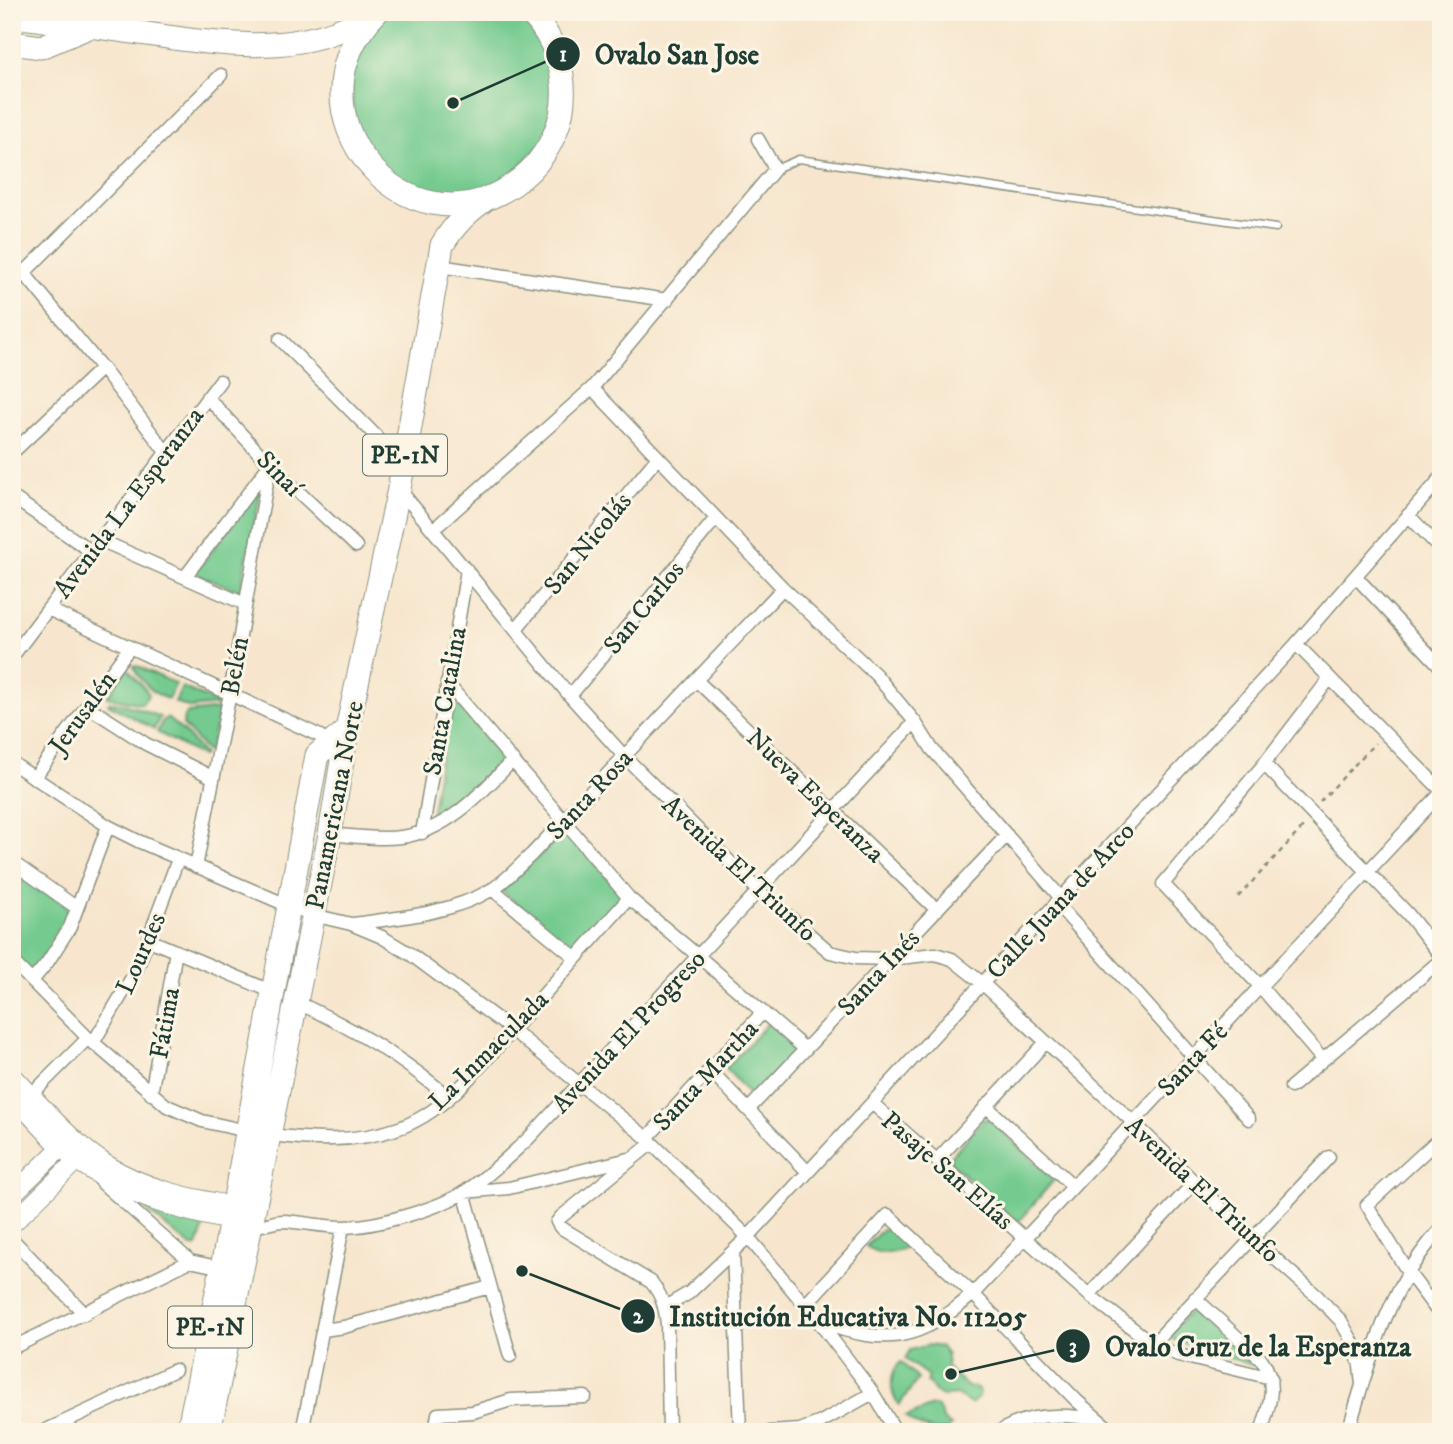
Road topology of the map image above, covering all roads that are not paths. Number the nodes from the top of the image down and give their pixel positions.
1 (375, 12) edge
2 (530, 12) edge
3 (12, 16) edge
4 (89, 26) junction
5 (12, 43) edge
6 (221, 75) dead end
7 (758, 139) dead end
8 (775, 169) junction
9 (489, 197) junction
10 (1276, 228) dead end
11 (439, 266) junction
12 (24, 273) junction
13 (12, 285) edge
14 (667, 300) junction
15 (280, 339) dead end
16 (102, 368) junction
17 (219, 380) dead end
18 (592, 387) junction
19 (207, 397) junction
20 (376, 436) dead end
21 (166, 452) junction
22 (12, 453) edge
23 (658, 457) junction
24 (270, 465) junction
25 (1441, 478) edge
26 (399, 489) junction
27 (12, 497) edge
28 (1408, 515) junction
29 (716, 518) junction
30 (434, 529) junction
31 (100, 540) junction
32 (356, 546) dead end
33 (1441, 549) edge
34 (91, 551) junction
35 (467, 570) junction
36 (1356, 576) junction
37 (185, 577) junction
38 (783, 588) junction
39 (245, 604) junction
40 (48, 609) junction
41 (516, 629) junction
42 (1296, 644) junction
43 (130, 647) junction
44 (12, 657) edge
45 (1441, 667) edge
46 (1330, 678) junction
47 (696, 680) junction
48 (447, 683) junction
49 (230, 694) junction
50 (570, 696) junction
51 (87, 706) junction
52 (915, 722) junction
53 (347, 730) junction
54 (319, 745) junction
55 (624, 757) junction
56 (512, 761) junction
57 (12, 763) edge
58 (1265, 764) junction
59 (212, 776) junction
60 (34, 778) junction
61 (1441, 791) edge
62 (834, 811) junction
63 (564, 820) junction
64 (108, 826) junction
65 (422, 833) junction
66 (330, 834) junction
67 (1007, 835) junction
68 (178, 859) junction
69 (12, 862) edge
70 (196, 867) junction
71 (1367, 872) junction
72 (492, 889) junction
73 (759, 891) junction
74 (629, 898) junction
75 (1059, 901) junction
76 (289, 906) junction
77 (77, 908) junction
78 (936, 910) junction
79 (313, 915) junction
80 (351, 924) junction
81 (149, 940) junction
82 (176, 951) junction
83 (698, 954) junction
84 (576, 958) junction
85 (1441, 958) edge
86 (890, 959) junction
87 (12, 961) edge
88 (32, 981) junction
89 (982, 983) junction
90 (1260, 986) junction
91 (273, 992) junction
92 (296, 1002) junction
93 (764, 1012) junction
94 (512, 1030) junction
95 (90, 1040) junction
96 (1046, 1042) junction
97 (805, 1049) junction
98 (1194, 1057) junction
99 (1322, 1059) junction
100 (710, 1070) junction
101 (12, 1076) edge
102 (578, 1084) junction
103 (1290, 1087) dead end
104 (31, 1094) junction
105 (151, 1094) junction
106 (12, 1095) edge
107 (448, 1097) junction
108 (872, 1103) junction
109 (986, 1106) junction
110 (749, 1109) junction
111 (1249, 1119) dead end
112 (1133, 1122) junction
113 (258, 1133) junction
114 (1441, 1137) edge
115 (649, 1141) junction
116 (67, 1142) junction
117 (82, 1155) junction
118 (1329, 1157) dead end
119 (632, 1158) junction
120 (937, 1160) junction
121 (808, 1172) junction
122 (1194, 1184) junction
123 (1073, 1186) junction
124 (464, 1192) junction
125 (12, 1195) edge
126 (242, 1215) junction
127 (12, 1224) edge
128 (344, 1227) junction
129 (1441, 1229) edge
130 (1025, 1236) junction
131 (748, 1237) junction
132 (1252, 1238) junction
133 (12, 1239) edge
134 (733, 1251) junction
135 (190, 1261) junction
136 (222, 1268) junction
137 (1408, 1272) junction
138 (490, 1287) junction
139 (1441, 1290) edge
140 (973, 1294) junction
141 (1089, 1296) junction
142 (1195, 1298) junction
143 (1429, 1300) junction
144 (805, 1305) junction
145 (665, 1307) junction
146 (85, 1314) junction
147 (1441, 1316) edge
148 (819, 1322) junction
149 (323, 1330) junction
150 (1153, 1345) junction
151 (12, 1348) edge
152 (510, 1356) dead end
153 (175, 1370) dead end
154 (1271, 1378) junction
155 (1362, 1385) junction
156 (873, 1393) junction
157 (585, 1397) dead end
158 (1097, 1420) junction
159 (800, 1431) edge
160 (42, 1432) edge
161 (188, 1432) edge
162 (209, 1432) edge
163 (302, 1432) edge
164 (435, 1432) edge
165 (669, 1432) edge
166 (740, 1432) edge
167 (770, 1432) edge
168 (896, 1432) edge
169 (999, 1432) edge
170 (1113, 1432) edge
171 (1261, 1432) edge
172 (1348, 1432) edge

1 - 4 highway, PE-1N
1 - 9 highway, PE-1N
2 - 9 highway, PE-1N
3 - 4 highway, PE-1N
4 - 5 highway
6 - 12 street
7 - 8 street
8 - 10 lane
8 - 14 street
9 - 11 highway, Panamericana Norte / PE-1N
11 - 14 street
11 - 26 highway, Panamericana Norte / PE-1N
12 - 13 street
12 - 16 street
14 - 18 street
15 - 20 street
16 - 21 street
16 - 22 street
17 - 19 street, Avenida La Esperanza
18 - 23 street
18 - 30 street
19 - 21 street, Avenida La Esperanza
19 - 24 street, Sinaí
21 - 31 street, Avenida La Esperanza
23 - 29 street
23 - 41 street, San Nicolás
24 - 32 street, Sinaí
24 - 37 street
24 - 39 street, Belén
25 - 28 street, Calle Juana de Arco
26 - 30 street, Avenida El Triunfo
26 - 53 highway, Panamericana Norte / PE-1N
27 - 34 street
28 - 33 street
28 - 36 street, Calle Juana de Arco
29 - 38 street
29 - 50 street, San Carlos
30 - 35 street, Avenida El Triunfo
31 - 34 street, Avenida La Esperanza
31 - 37 street
34 - 40 street, Avenida La Esperanza
35 - 41 street, Avenida El Triunfo
35 - 48 street, Santa Catalina
36 - 42 street, Calle Juana de Arco
36 - 45 street
37 - 39 street
38 - 47 street, Santa Rosa
38 - 52 street
39 - 49 street, Belén
40 - 43 street
40 - 44 street, Avenida La Esperanza
41 - 50 street, Avenida El Triunfo
42 - 46 street
42 - 75 street, Calle Juana de Arco
43 - 49 street
43 - 51 street, Jerusalén
46 - 58 street
46 - 61 street
47 - 55 street, Santa Rosa
47 - 62 street, Nueva Esperanza
48 - 56 street
48 - 65 street, Santa Catalina
49 - 54 street
49 - 59 street, Belén
50 - 55 street, Avenida El Triunfo
51 - 59 street
51 - 60 street, Jerusalén
52 - 62 street, Avenida El Progreso
52 - 67 street
53 - 54 highway
53 - 66 highway, Panamericana Norte / PE-1N
54 - 76 highway, Panamericana Norte / PE-1N
55 - 63 street, Santa Rosa
55 - 73 street, Avenida El Triunfo
56 - 63 street
56 - 65 street
57 - 60 street
58 - 71 street
58 - 90 street
59 - 70 street, Belén
60 - 64 street
61 - 71 street, Santa Fé
62 - 73 street, Avenida El Progreso
62 - 78 street, Nueva Esperanza
63 - 72 street, Santa Rosa
63 - 74 street
64 - 68 street
64 - 77 street
65 - 66 street
66 - 79 highway, Panamericana Norte / PE-1N
67 - 75 street
67 - 78 street, Santa Inés
68 - 70 street
68 - 81 street, Lourdes
69 - 77 street
70 - 76 street
71 - 85 street
71 - 90 street, Santa Fé
72 - 80 street, Santa Rosa
72 - 84 street
73 - 83 street, Avenida El Progreso
73 - 86 street, Avenida El Triunfo
74 - 83 street
74 - 84 street, La Inmaculada
75 - 89 street, Calle Juana de Arco
75 - 98 street
76 - 79 street
76 - 91 highway, Panamericana Norte / PE-1N
77 - 88 street
78 - 86 street, Santa Inés
79 - 80 street
79 - 92 highway, Panamericana Norte / PE-1N
80 - 94 street
81 - 82 street
81 - 95 street, Lourdes
82 - 91 street
82 - 105 street, Fátima
83 - 93 street
83 - 102 street, Avenida El Progreso
84 - 94 street, La Inmaculada
85 - 99 street
86 - 89 street, Avenida El Triunfo
86 - 97 street, Santa Inés
87 - 88 street, La Inmaculada
88 - 95 street, La Inmaculada
89 - 96 street, Avenida El Triunfo
89 - 108 street, Calle Juana de Arco
90 - 98 street, Santa Fé
90 - 99 street
91 - 113 highway, Panamericana Norte / PE-1N
92 - 107 street
92 - 113 highway, Panamericana Norte / PE-1N
93 - 97 street
93 - 100 street, Santa Martha
94 - 102 street
94 - 107 street, La Inmaculada
95 - 104 street, Lourdes
95 - 105 street, La Inmaculada
96 - 109 street
96 - 112 street, Avenida El Triunfo
97 - 110 street, Santa Inés
98 - 111 street
98 - 112 street, Santa Fé
99 - 103 street
100 - 110 street
100 - 115 street, Santa Martha
101 - 104 main road, Avenida El Progreso
102 - 115 street
102 - 124 street, Avenida El Progreso
104 - 116 main road, Avenida El Progreso
105 - 113 street, La Inmaculada
106 - 116 main road, Avenida El Progreso
107 - 113 street, La Inmaculada
108 - 120 street, Pasaje San Elías
108 - 121 street, Calle Juana de Arco
109 - 120 street
109 - 123 street
110 - 121 street
112 - 122 street, Avenida El Triunfo
112 - 123 street, Santa Fé
113 - 126 highway, Panamericana Norte / PE-1N
114 - 137 street
115 - 119 street, Santa Martha
115 - 131 street
116 - 117 main road, Avenida El Progreso
116 - 125 main road
117 - 126 main road, Avenida El Progreso
117 - 127 main road
117 - 135 street, Avenida El Progreso
118 - 132 street
119 - 124 street
119 - 145 street, Santa Martha
120 - 130 street, Pasaje San Elías
121 - 131 street, Calle Juana de Arco
122 - 132 street, Avenida El Triunfo
122 - 141 street
123 - 130 street, Santa Fé
124 - 128 street, Avenida El Progreso
124 - 138 street
126 - 128 street, Avenida El Progreso
126 - 136 highway, Panamericana Norte / PE-1N
126 - 162 highway, Panamericana Norte / PE-1N
128 - 149 street
129 - 137 street, Avenida El Triunfo
130 - 140 street, Santa Fé
130 - 141 street, Pasaje San Elías
131 - 134 street, Calle Juana de Arco
131 - 144 street
132 - 142 street
132 - 155 street, Avenida El Triunfo
133 - 146 street
134 - 145 street, Calle Juana de Arco
134 - 166 street
135 - 136 street
135 - 146 street
136 - 161 highway, Panamericana Norte / PE-1N
137 - 143 street
137 - 155 street, Avenida El Triunfo
138 - 149 street
138 - 152 street
139 - 143 street
140 - 144 street
140 - 148 street, Santa Fé
140 - 158 street
141 - 150 street, Pasaje San Elías
142 - 150 street
142 - 154 street
143 - 147 street
144 - 148 street
145 - 165 street
146 - 151 street
148 - 156 street
149 - 163 street
150 - 154 street, Pasaje San Elías
153 - 160 street
154 - 171 street
155 - 172 street, Avenida El Triunfo
156 - 159 street
156 - 168 street
157 - 164 street
158 - 169 street
158 - 170 street
159 - 167 street

